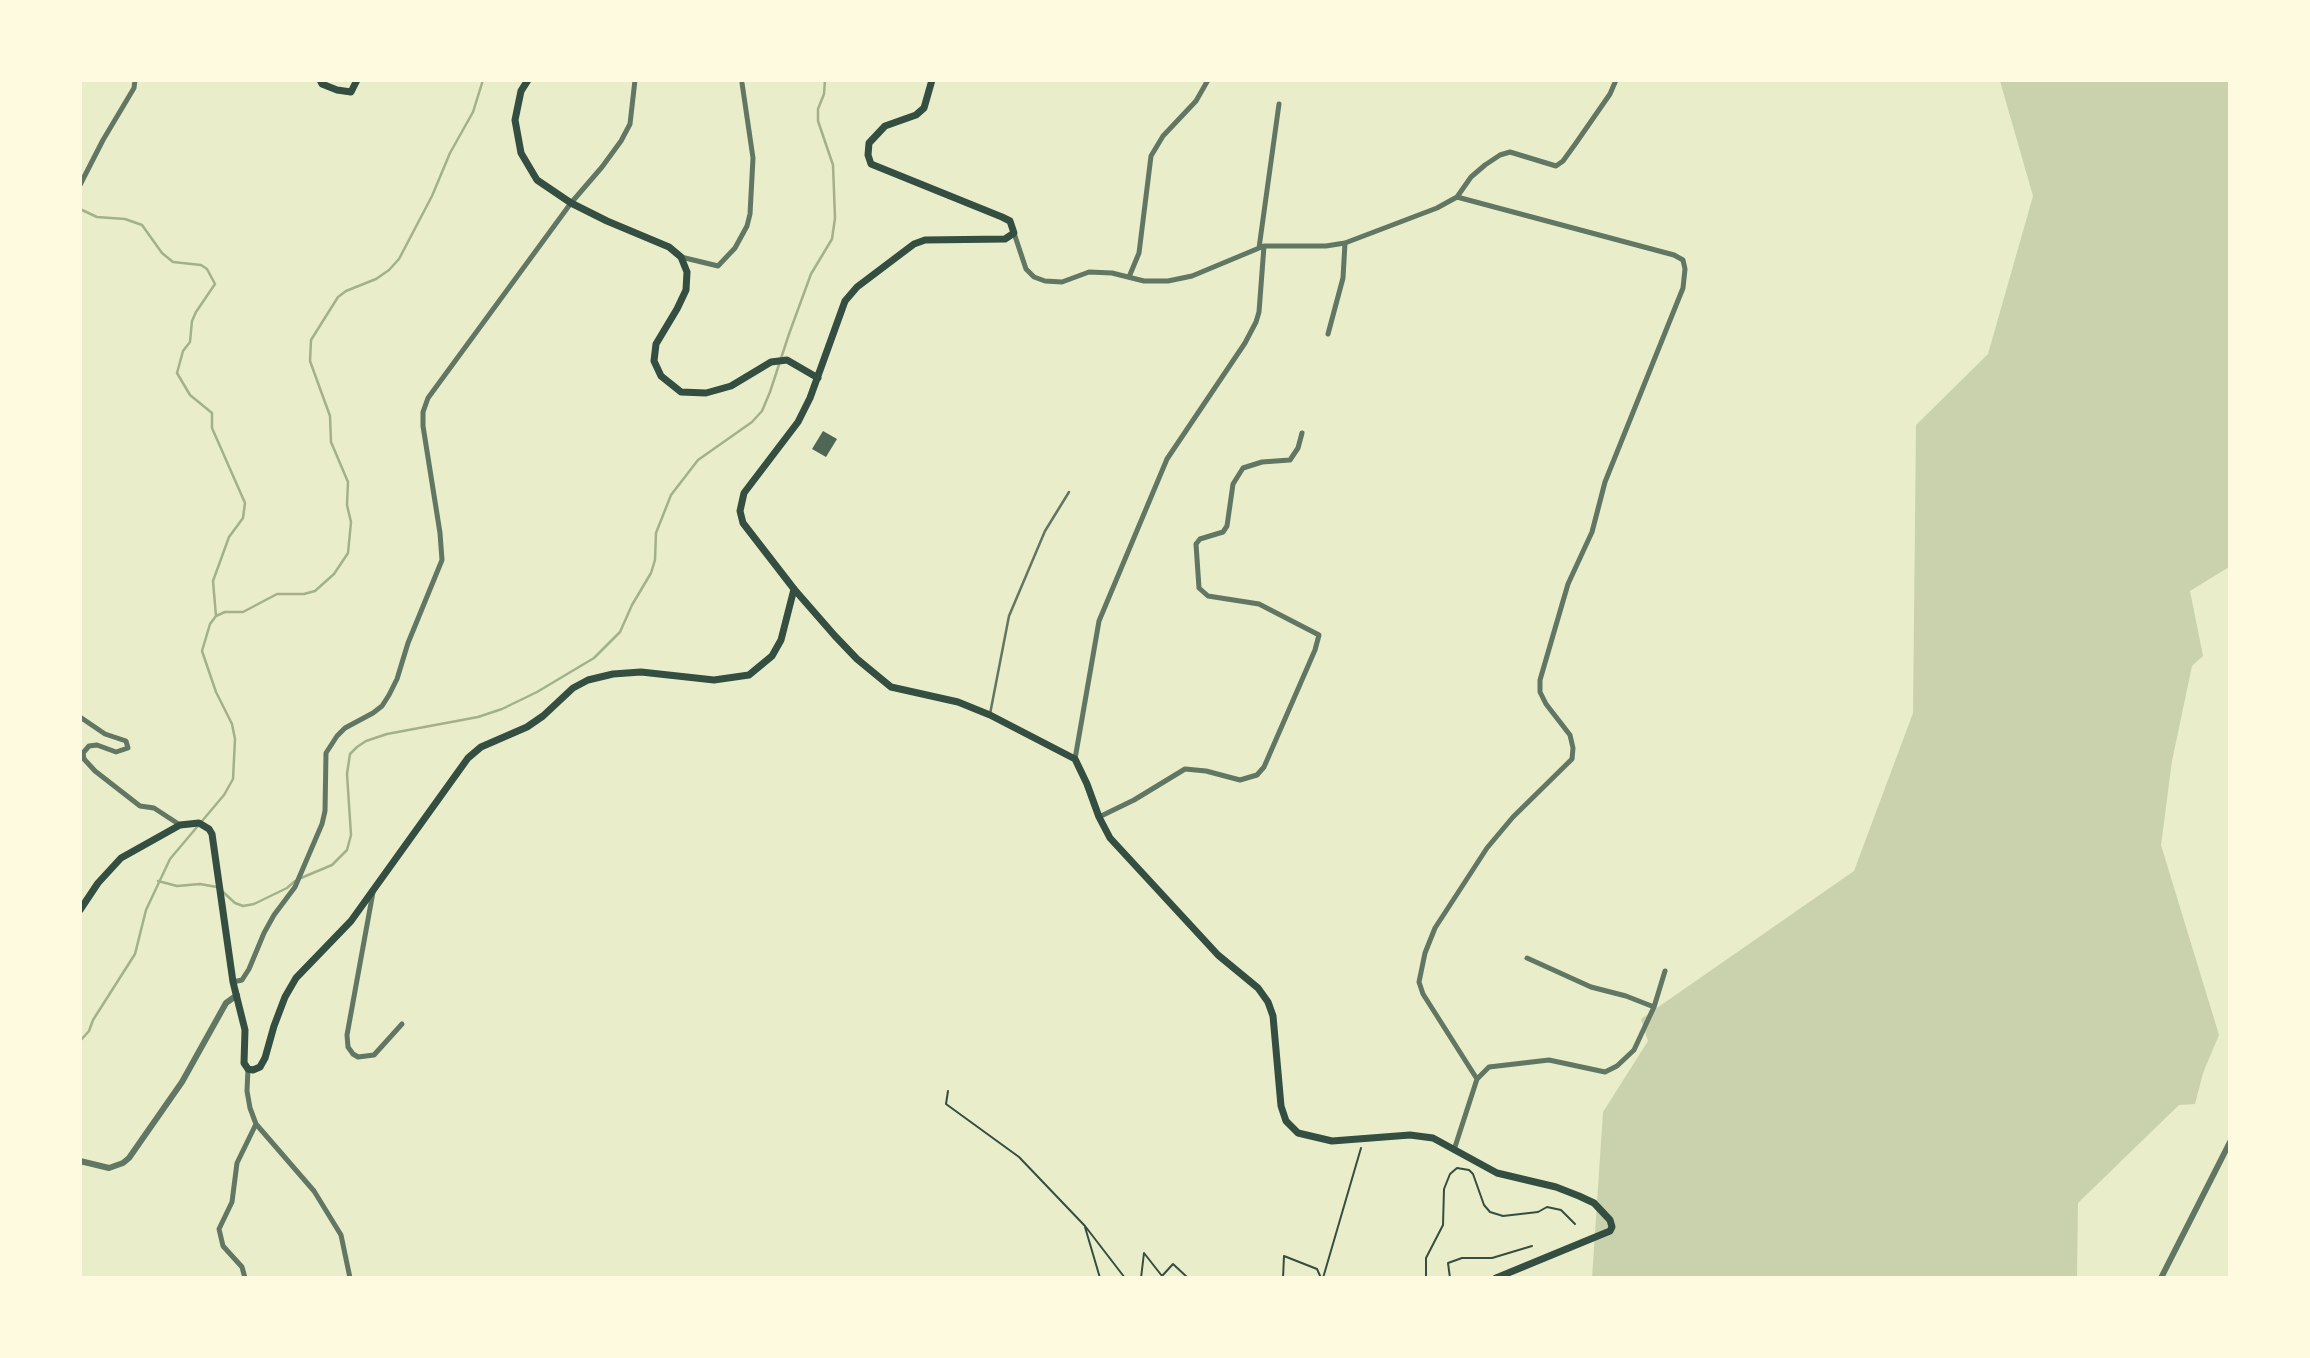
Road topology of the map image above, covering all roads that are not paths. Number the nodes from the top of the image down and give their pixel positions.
1 (135, 80) edge
2 (320, 80) edge
3 (357, 80) edge
4 (528, 80) edge
5 (635, 80) edge
6 (932, 80) edge
7 (1208, 80) edge
8 (1616, 80) edge
9 (742, 83) dead end
10 (1279, 104) dead end
11 (80, 185) edge
12 (1457, 197) junction
13 (571, 203) junction
14 (1014, 233) junction
15 (1345, 243) junction
16 (1261, 247) junction
17 (681, 257) junction
18 (1129, 277) junction
19 (1328, 334) dead end
20 (818, 378) junction
21 (1302, 433) dead end
22 (1069, 492) dead end
23 (794, 589) junction
24 (990, 715) junction
25 (80, 717) edge
26 (1075, 758) junction
27 (1099, 817) junction
28 (180, 825) junction
29 (373, 892) junction
30 (80, 910) edge
31 (1527, 958) dead end
32 (1665, 971) dead end
33 (233, 982) junction
34 (237, 995) junction
35 (1654, 1007) junction
36 (402, 1024) dead end
37 (248, 1069) junction
38 (1477, 1079) junction
39 (256, 1125) junction
40 (2230, 1142) edge
41 (1454, 1150) junction
42 (80, 1161) edge
43 (245, 1278) edge
44 (350, 1278) edge
45 (1496, 1278) edge
46 (2161, 1278) edge

1 - 11 street
2 - 3 main road
4 - 13 main road
5 - 13 street
6 - 14 main road
7 - 18 street
8 - 12 street
9 - 17 street
10 - 16 street
12 - 15 street
12 - 38 street
13 - 17 main road
13 - 33 street
14 - 18 street
14 - 20 main road
15 - 16 street
15 - 19 street
16 - 18 street
16 - 26 street
17 - 20 main road
20 - 23 main road
21 - 27 street
22 - 24 lane
23 - 24 main road
23 - 29 main road
24 - 26 main road
25 - 28 street
26 - 27 main road
27 - 41 main road
28 - 30 main road
28 - 33 main road
29 - 36 street
29 - 37 main road
31 - 35 street
32 - 35 street
33 - 34 main road
34 - 37 main road
34 - 42 street
35 - 38 street
37 - 39 street
38 - 41 street
39 - 43 street
39 - 44 street
40 - 46 street
41 - 45 main road

